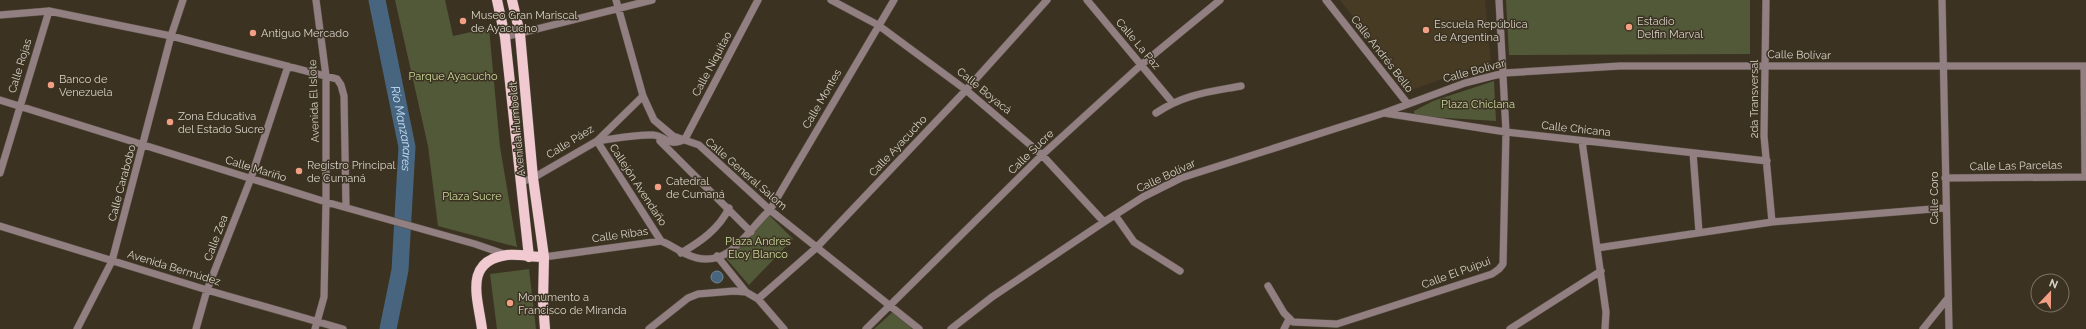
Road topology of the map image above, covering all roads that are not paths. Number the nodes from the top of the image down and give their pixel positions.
1 (183, 0) edge
2 (316, 0) edge
3 (497, 0) edge
4 (512, 0) edge
5 (616, 0) edge
6 (652, 0) edge
7 (758, 0) edge
8 (831, 0) edge
9 (894, 0) edge
10 (1047, 0) edge
11 (1087, 0) edge
12 (1220, 0) edge
13 (1326, 0) edge
14 (1499, 0) edge
15 (1766, 0) edge
16 (1942, 0) edge
17 (618, 8) junction
18 (49, 11) junction
19 (0, 15) edge
20 (878, 25) junction
21 (520, 34) junction
22 (171, 36) junction
23 (505, 37) junction
24 (1141, 65) junction
25 (288, 66) junction
26 (1765, 66) junction
27 (1943, 66) junction
28 (2085, 66) edge
29 (1504, 73) junction
30 (326, 76) junction
31 (1241, 86) dead end
32 (966, 90) junction
33 (643, 96) junction
34 (0, 100) edge
35 (1172, 102) junction
36 (1407, 103) junction
37 (19, 106) junction
38 (1156, 113) dead end
39 (1384, 113) junction
40 (2085, 123) edge
41 (1506, 132) junction
42 (654, 135) junction
43 (685, 139) junction
44 (597, 141) junction
45 (1582, 141) junction
46 (143, 145) junction
47 (1693, 153) junction
48 (1042, 155) junction
49 (1767, 161) junction
50 (0, 173) edge
51 (2085, 176) edge
52 (251, 178) junction
53 (534, 178) junction
54 (1946, 178) junction
55 (521, 182) junction
56 (326, 202) junction
57 (346, 207) junction
58 (729, 208) junction
59 (1945, 208) junction
60 (770, 210) junction
61 (1115, 215) junction
62 (1104, 222) junction
63 (1772, 222) junction
64 (0, 226) edge
65 (751, 232) junction
66 (1699, 232) junction
67 (661, 241) junction
68 (816, 248) junction
69 (1597, 248) junction
70 (681, 253) junction
71 (507, 255) junction
72 (717, 256) junction
73 (529, 257) junction
74 (544, 257) junction
75 (112, 261) junction
76 (1180, 271) dead end
77 (1601, 271) junction
78 (1268, 286) dead end
79 (207, 290) junction
80 (746, 292) junction
81 (1948, 298) junction
82 (758, 299) junction
83 (890, 306) junction
84 (1289, 319) junction
85 (317, 326) edge
86 (77, 329) edge
87 (196, 329) edge
88 (343, 329) edge
89 (482, 329) edge
90 (546, 329) edge
91 (649, 329) edge
92 (784, 329) edge
93 (866, 329) edge
94 (919, 329) edge
95 (951, 329) edge
96 (1284, 329) edge
97 (1510, 329) edge
98 (1605, 329) edge
99 (1923, 329) edge
100 (1948, 329) edge

1 - 22 street
2 - 30 street, Avenida El Islote
3 - 23 main road, Avenida Humboldt
4 - 21 main road, Avenida Humboldt
5 - 17 street, Calle General Salom
6 - 17 street
7 - 43 street, Calle Niquitao
8 - 20 street, Calle Boyacá
9 - 20 street, Calle Montes
10 - 32 street, Calle Ayacucho
11 - 24 street, Calle La Paz
12 - 24 street, Calle Sucre
13 - 36 street, Calle Andrés Bello
14 - 29 street, Calle El Puipui
15 - 26 street, 2da Transversal
16 - 27 street, Calle Coro
17 - 21 street
17 - 33 street, Calle General Salom
18 - 19 street
18 - 22 street
18 - 37 street, Calle Rojas
20 - 32 street, Calle Boyacá
20 - 60 street, Calle Montes
21 - 23 street
21 - 53 main road, Avenida Humboldt
22 - 25 street
22 - 46 street, Calle Carabobo
23 - 55 main road, Avenida Humboldt
24 - 35 street, Calle La Paz
24 - 48 street, Calle Sucre
25 - 30 street
25 - 52 street, Calle Zea
26 - 27 street, Calle Bolívar
26 - 29 street, Calle Bolívar
26 - 49 street, 2da Transversal
27 - 28 street, Calle Bolívar
27 - 54 street, Calle Coro
28 - 40 street
29 - 36 street, Calle Bolívar
29 - 41 street, Calle El Puipui
30 - 56 street, Avenida El Islote
30 - 57 street
31 - 35 street
32 - 48 street, Calle Boyacá
32 - 68 street, Calle Ayacucho
33 - 43 street, Calle General Salom
33 - 44 street, Calle Páez
34 - 37 street, Calle Mariño
35 - 38 street
36 - 39 street, Calle Bolívar
37 - 46 street, Calle Mariño
37 - 50 street, Calle Rojas
39 - 41 street, Calle Chicana
39 - 61 street, Calle Bolívar
40 - 51 street
41 - 45 street, Calle Chicana
41 - 84 street, Calle El Puipui
42 - 43 street
42 - 44 street
42 - 58 street
43 - 60 street, Calle General Salom
44 - 53 street, Calle Páez
44 - 67 street, Callejón Avendaño
45 - 47 street, Calle Chicana
45 - 69 street
46 - 52 street, Calle Mariño
46 - 75 street, Calle Carabobo
47 - 49 street, Calle Chicana
47 - 66 street
48 - 62 street, Calle Boyacá
48 - 83 street, Calle Sucre
49 - 63 street, 2da Transversal
51 - 54 street, Calle Las Parcelas
52 - 56 street, Calle Mariño
52 - 79 street, Calle Zea
53 - 55 street, Calle Páez
53 - 74 main road, Avenida Humboldt
54 - 59 street, Calle Coro
55 - 73 main road, Avenida Humboldt
56 - 57 street, Calle Mariño
56 - 85 street, Avenida El Islote
57 - 71 street, Calle Mariño
58 - 65 street
58 - 70 street
59 - 63 street
59 - 81 street, Calle Coro
60 - 65 street, Calle Ribas
60 - 68 street, Calle General Salom
61 - 62 street, Calle Bolívar
61 - 76 street
62 - 95 street, Calle Bolívar
63 - 66 street
64 - 75 street, Avenida Bermúdez
65 - 72 street, Calle Ribas
66 - 69 street
67 - 70 street, Calle Ribas
67 - 74 street, Calle Ribas
68 - 82 street, Calle Ayacucho
68 - 83 street, Calle General Salom
69 - 77 street
70 - 72 street, Calle Ribas
71 - 73 main road
71 - 89 main road
72 - 80 street
73 - 74 main road
74 - 90 main road, Avenida Humboldt
75 - 79 street, Avenida Bermúdez
75 - 86 street, Calle Carabobo
77 - 97 street
77 - 98 street
78 - 84 street
79 - 85 street, Avenida Bermúdez
79 - 87 street, Calle Zea
80 - 82 street
80 - 91 street
81 - 99 street
81 - 100 street, Calle Coro
82 - 92 street
83 - 93 street, Calle Sucre
83 - 94 street, Calle General Salom
84 - 96 street
85 - 88 street, Avenida Bermúdez

